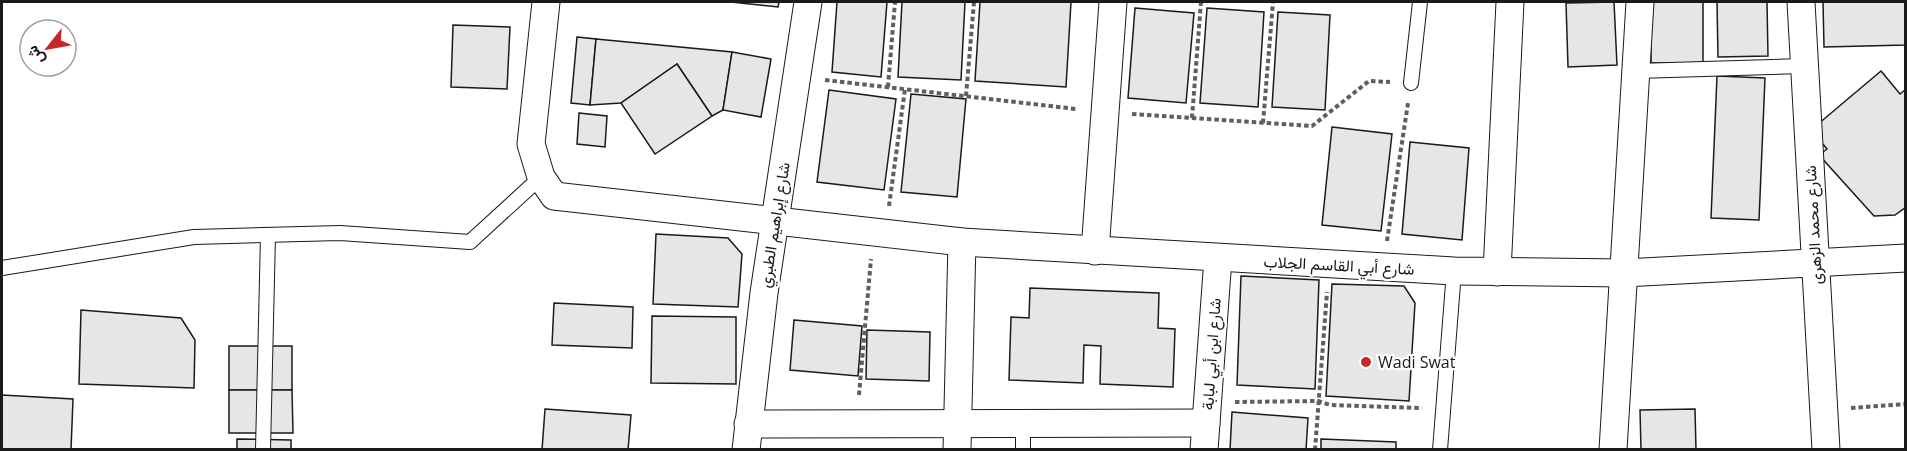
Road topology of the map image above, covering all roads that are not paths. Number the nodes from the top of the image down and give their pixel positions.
1 (546, 2) edge
2 (808, 2) edge
3 (1113, 2) edge
4 (1420, 2) edge
5 (1510, 2) edge
6 (1640, 2) edge
7 (1801, 2) edge
8 (1804, 66) junction
9 (1636, 71) junction
10 (1411, 83) road end
11 (541, 177) junction
12 (775, 221) junction
13 (268, 235) junction
14 (962, 242) junction
15 (1095, 251) junction
16 (1218, 258) junction
17 (1905, 258) edge
18 (1815, 262) junction
19 (2, 268) edge
20 (1454, 271) junction
21 (1497, 272) junction
22 (1624, 273) junction
23 (1207, 412) junction
24 (958, 436) edge
25 (1023, 436) edge
26 (747, 437) edge
27 (263, 450) edge
28 (1204, 450) edge
29 (1440, 450) edge
30 (1613, 450) edge
31 (1826, 450) edge

1 - 11 street
2 - 12 street, شارع إبراهيم الطبري
3 - 15 street
4 - 10 lane
5 - 21 street
6 - 9 street
7 - 8 street, شارع محمد الزهرى
8 - 9 lane
8 - 18 street, شارع محمد الزهرى
9 - 22 street
11 - 12 street, شارع أبي القاسم الجلاب
11 - 13 lane
12 - 14 street, شارع أبي القاسم الجلاب
12 - 26 street, شارع إبراهيم الطبري
13 - 19 lane
13 - 27 lane
14 - 15 street, شارع أبي القاسم الجلاب
14 - 24 street
15 - 16 street, شارع أبي القاسم الجلاب
16 - 20 street, شارع أبي القاسم الجلاب
16 - 23 street, شارع ابن أبي لبابة
17 - 18 street, شارع أبي القاسم الجلاب
18 - 22 street, شارع أبي القاسم الجلاب
18 - 31 street, شارع محمد الزهرى
20 - 21 street, شارع أبي القاسم الجلاب
20 - 29 lane
21 - 22 street, شارع أبي القاسم الجلاب
22 - 30 street
23 - 25 street
23 - 28 street, شارع ابن أبي لبابة
24 - 25 street
24 - 26 street

